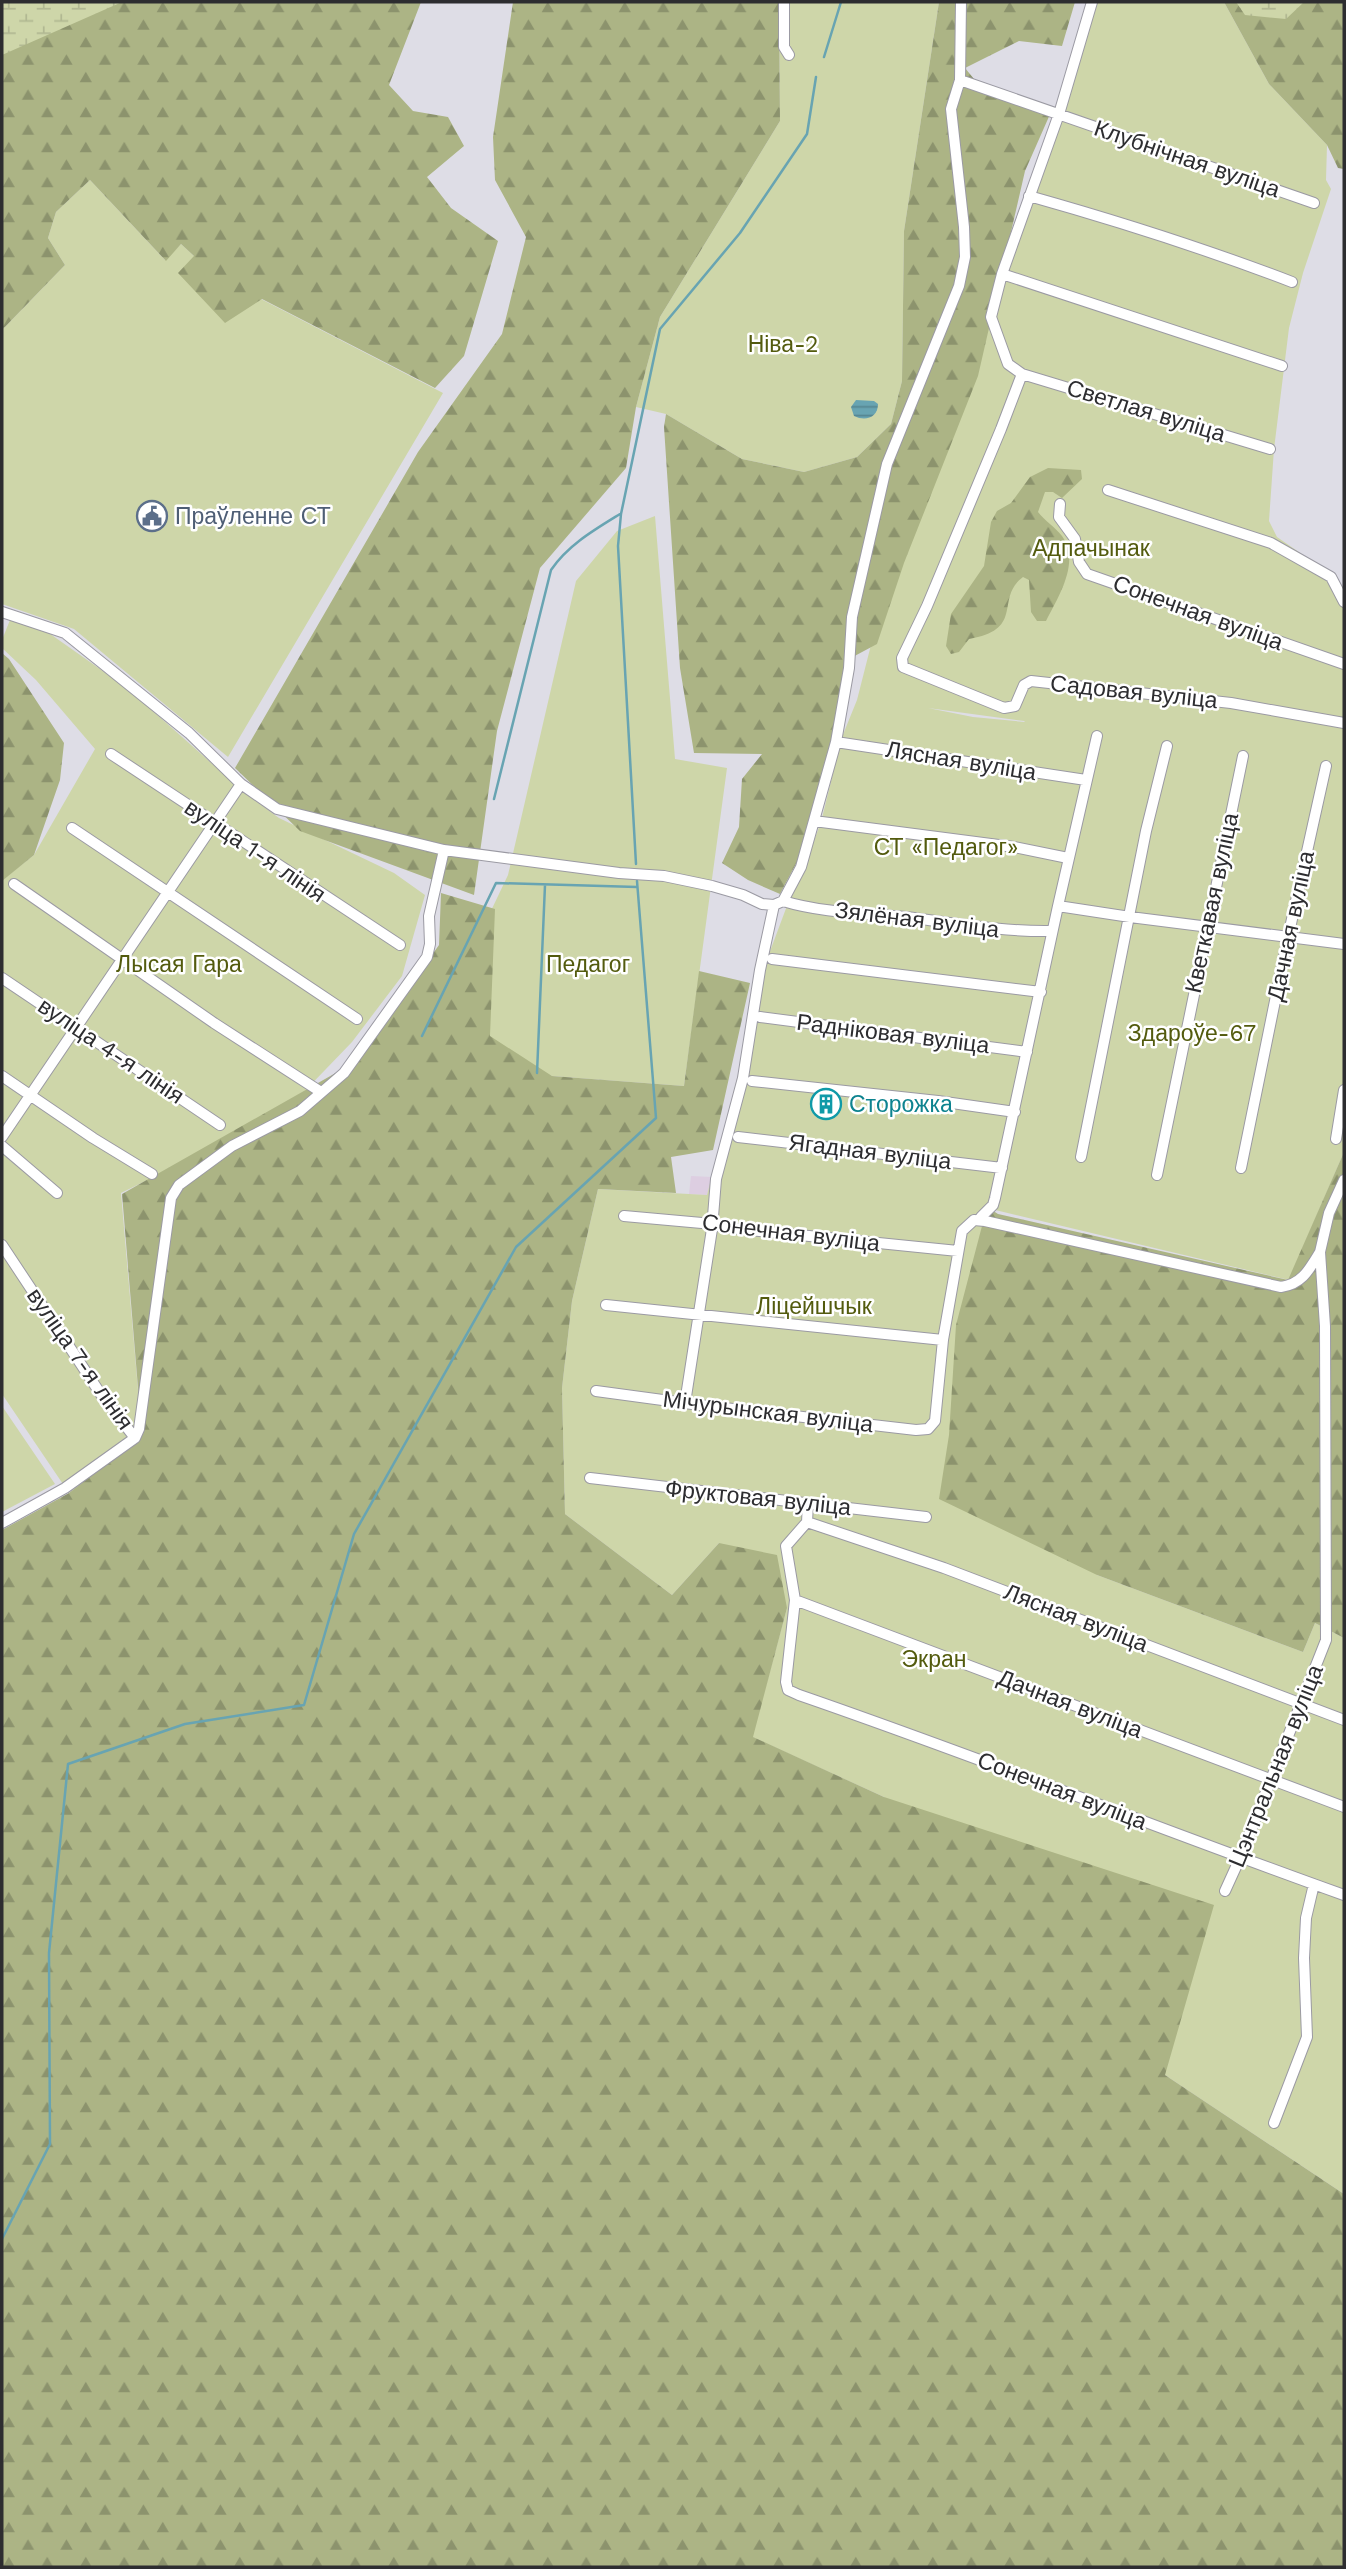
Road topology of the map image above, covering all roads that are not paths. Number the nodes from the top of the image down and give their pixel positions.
1 (784, 2) edge
2 (961, 2) edge
3 (1092, 2) edge
4 (789, 55) dead end
5 (960, 80) junction
6 (1059, 114) junction
7 (1029, 196) junction
8 (1314, 203) dead end
9 (1002, 274) junction
10 (1292, 282) dead end
11 (1282, 366) dead end
12 (1022, 374) junction
13 (1270, 449) dead end
14 (1108, 490) dead end
15 (1059, 504) dead end
16 (1344, 602) edge
17 (2, 612) edge
18 (1344, 664) edge
19 (1344, 723) edge
20 (1097, 736) dead end
21 (836, 742) junction
22 (1167, 746) dead end
23 (111, 754) dead end
24 (1243, 756) dead end
25 (1326, 766) dead end
26 (1086, 779) junction
27 (241, 784) junction
28 (814, 821) junction
29 (215, 824) junction
30 (72, 828) dead end
31 (444, 850) junction
32 (1068, 858) junction
33 (14, 884) dead end
34 (168, 892) junction
35 (778, 903) junction
36 (1058, 906) junction
37 (1130, 918) junction
38 (1210, 926) junction
39 (1052, 931) junction
40 (1288, 937) junction
41 (1344, 944) edge
42 (400, 945) dead end
43 (772, 959) dead end
44 (122, 960) junction
45 (2, 978) edge
46 (1041, 992) junction
47 (760, 1017) dead end
48 (356, 1019) dead end
49 (77, 1027) junction
50 (1027, 1052) junction
51 (2, 1076) edge
52 (752, 1081) dead end
53 (1344, 1090) edge
54 (321, 1092) junction
55 (30, 1096) junction
56 (1015, 1112) junction
57 (220, 1125) dead end
58 (2, 1137) edge
59 (738, 1137) dead end
60 (1336, 1139) dead end
61 (2, 1146) edge
62 (1081, 1157) dead end
63 (1002, 1168) junction
64 (1241, 1168) dead end
65 (152, 1174) dead end
66 (1157, 1175) dead end
67 (1344, 1180) edge
68 (57, 1193) dead end
69 (624, 1216) dead end
70 (985, 1221) junction
71 (713, 1224) junction
72 (2, 1245) edge
73 (958, 1251) junction
74 (1320, 1252) junction
75 (606, 1305) dead end
76 (700, 1314) junction
77 (943, 1340) junction
78 (596, 1391) dead end
79 (685, 1403) junction
80 (135, 1438) junction
81 (590, 1478) dead end
82 (808, 1503) junction
83 (926, 1517) dead end
84 (807, 1522) junction
85 (2, 1523) edge
86 (795, 1600) junction
87 (1301, 1703) junction
88 (1344, 1720) edge
89 (1270, 1779) junction
90 (1344, 1807) edge
91 (1240, 1858) junction
92 (1314, 1884) junction
93 (1225, 1891) dead end
94 (1344, 1895) edge
95 (1274, 2123) dead end

1 - 4 street
2 - 5 street
3 - 6 street
5 - 6 street, Клубнічная вуліца
5 - 21 street
6 - 7 street
6 - 8 street, Клубнічная вуліца
7 - 9 street
7 - 10 street
9 - 11 street
9 - 12 street
12 - 13 street, Светлая вуліца
12 - 19 street, Садовая вуліца
14 - 16 street
15 - 18 street, Сонечная вуліца
17 - 27 street, Зялёная вуліца
20 - 26 street
21 - 26 street, Лясная вуліца
21 - 28 street
22 - 37 street
23 - 29 street, вуліца 1-я лінія
24 - 38 street, Кветкавая вуліца
25 - 40 street, Дачная вуліца
26 - 32 street
27 - 29 street
27 - 31 street, Зялёная вуліца
28 - 32 street
28 - 35 street
29 - 34 street
29 - 42 street, вуліца 1-я лінія
30 - 34 street
31 - 35 street, Зялёная вуліца
31 - 54 street
32 - 36 street
33 - 44 street
34 - 44 street
34 - 48 street
35 - 39 street, Зялёная вуліца
35 - 71 street
36 - 37 street
36 - 39 street
37 - 38 street
37 - 62 street
38 - 40 street
38 - 66 street, Кветкавая вуліца
39 - 46 street
40 - 41 street
40 - 64 street, Дачная вуліца
43 - 46 street
44 - 49 street
44 - 54 street
45 - 49 street, вуліца 4-я лінія
46 - 50 street
47 - 50 street, Радніковая вуліца
49 - 55 street
49 - 57 street, вуліца 4-я лінія
50 - 56 street
51 - 55 street
52 - 56 street
53 - 60 street
54 - 80 street
55 - 58 street
55 - 65 street
56 - 63 street
59 - 63 street, Ягадная вуліца
61 - 68 street
63 - 70 street
67 - 74 street
69 - 71 street, Сонечная вуліца
70 - 73 street
70 - 74 street
71 - 73 street, Сонечная вуліца
71 - 76 street
72 - 80 street, вуліца 7-я лінія
73 - 77 street
74 - 87 street, Цэнтральная вуліца
75 - 76 street
76 - 77 street
76 - 79 street
77 - 79 street, Мічурынская вуліца
78 - 79 street, Мічурынская вуліца
80 - 85 street
81 - 82 street, Фруктовая вуліца
82 - 83 street, Фруктовая вуліца
82 - 84 street
84 - 86 street
84 - 87 street, Лясная вуліца
86 - 89 street, Дачная вуліца
86 - 91 street, Сонечная вуліца
87 - 88 street, Лясная вуліца
87 - 89 street, Цэнтральная вуліца
89 - 90 street, Дачная вуліца
89 - 91 street, Цэнтральная вуліца
91 - 92 street, Сонечная вуліца
91 - 93 street, Цэнтральная вуліца
92 - 94 street, Сонечная вуліца
92 - 95 street

